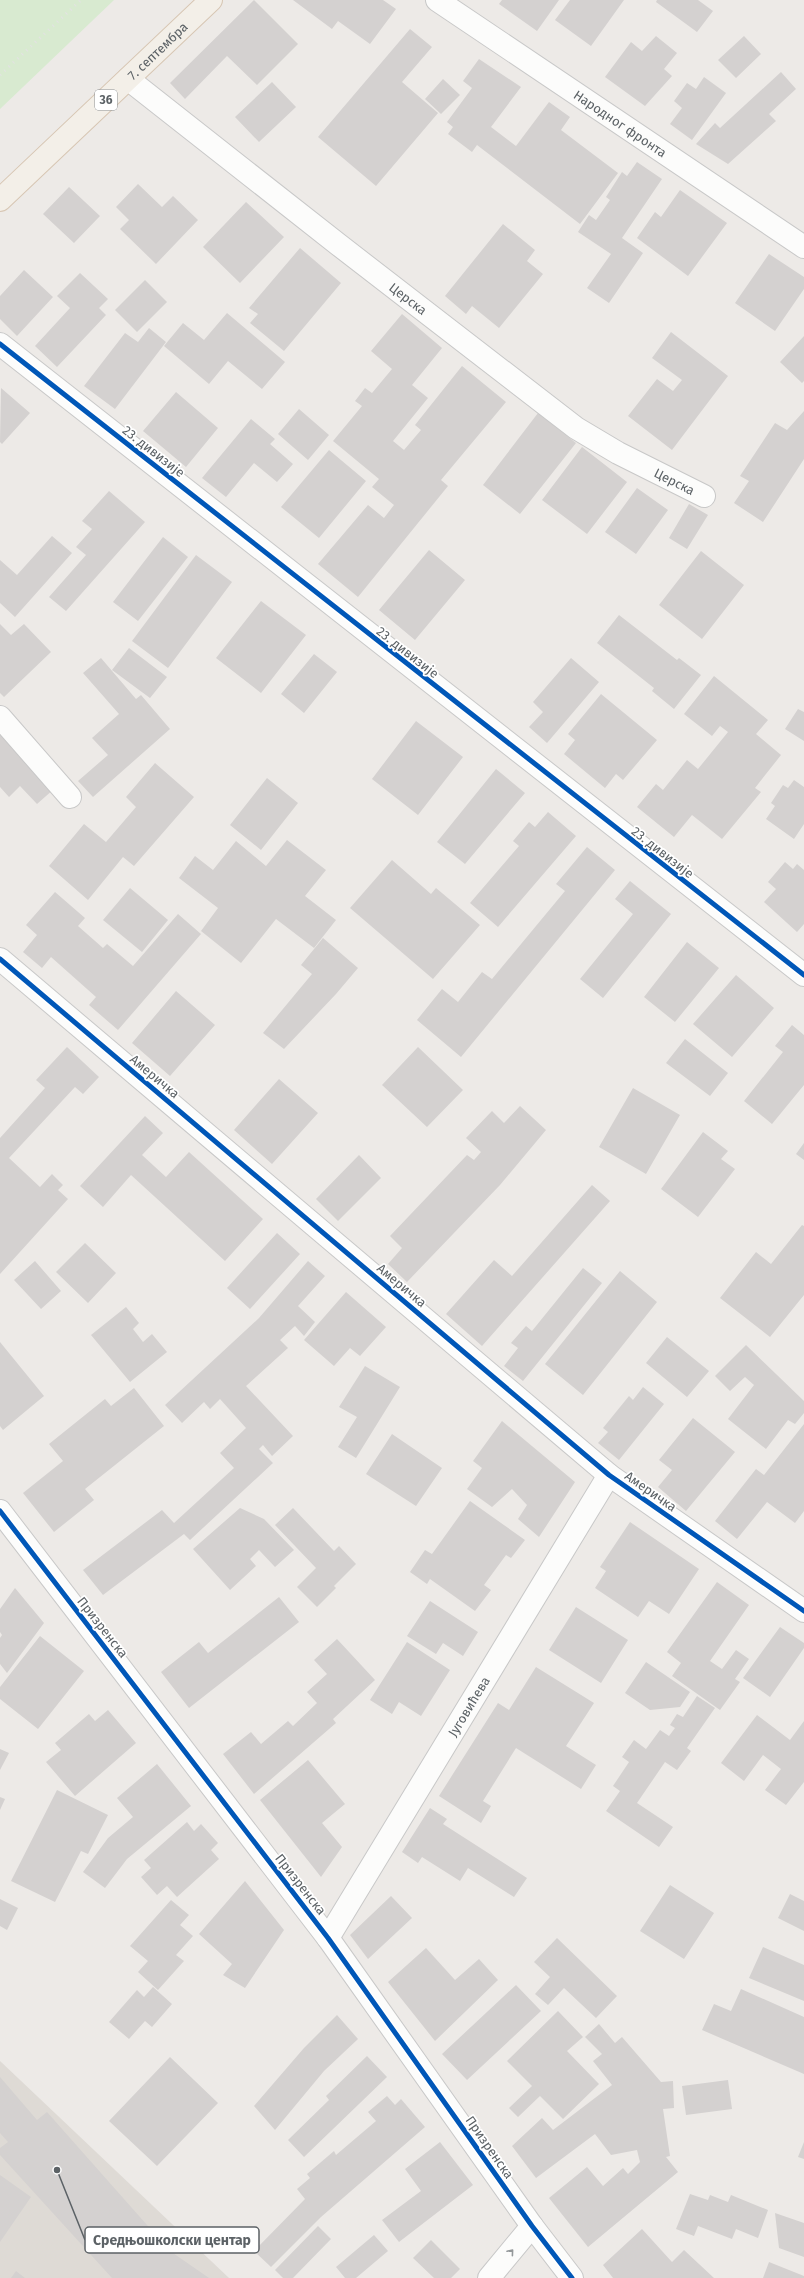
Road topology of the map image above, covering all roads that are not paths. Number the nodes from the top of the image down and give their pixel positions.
1 (211, 0) edge
2 (436, 0) edge
3 (128, 79) junction
4 (0, 200) edge
5 (804, 247) edge
6 (0, 344) edge
7 (704, 496) dead end
8 (0, 717) edge
9 (70, 797) dead end
10 (0, 959) edge
11 (804, 975) edge
12 (609, 1475) junction
13 (0, 1511) edge
14 (804, 1611) edge
15 (328, 1938) junction
16 (532, 2226) junction
17 (489, 2278) edge
18 (572, 2278) edge

1 - 3 main road, 7. септембра / 36
2 - 5 street, Народног фронта
3 - 4 main road, 7. септембра / 36
3 - 7 street, Церска
6 - 11 street, 23. дивизије
8 - 9 street
10 - 12 street, Америчка
12 - 14 street, Америчка
12 - 15 street, Југовићева
13 - 15 street, Призренска
15 - 16 street, Призренска
17 -> 16 street
16 - 18 street, Призренска

